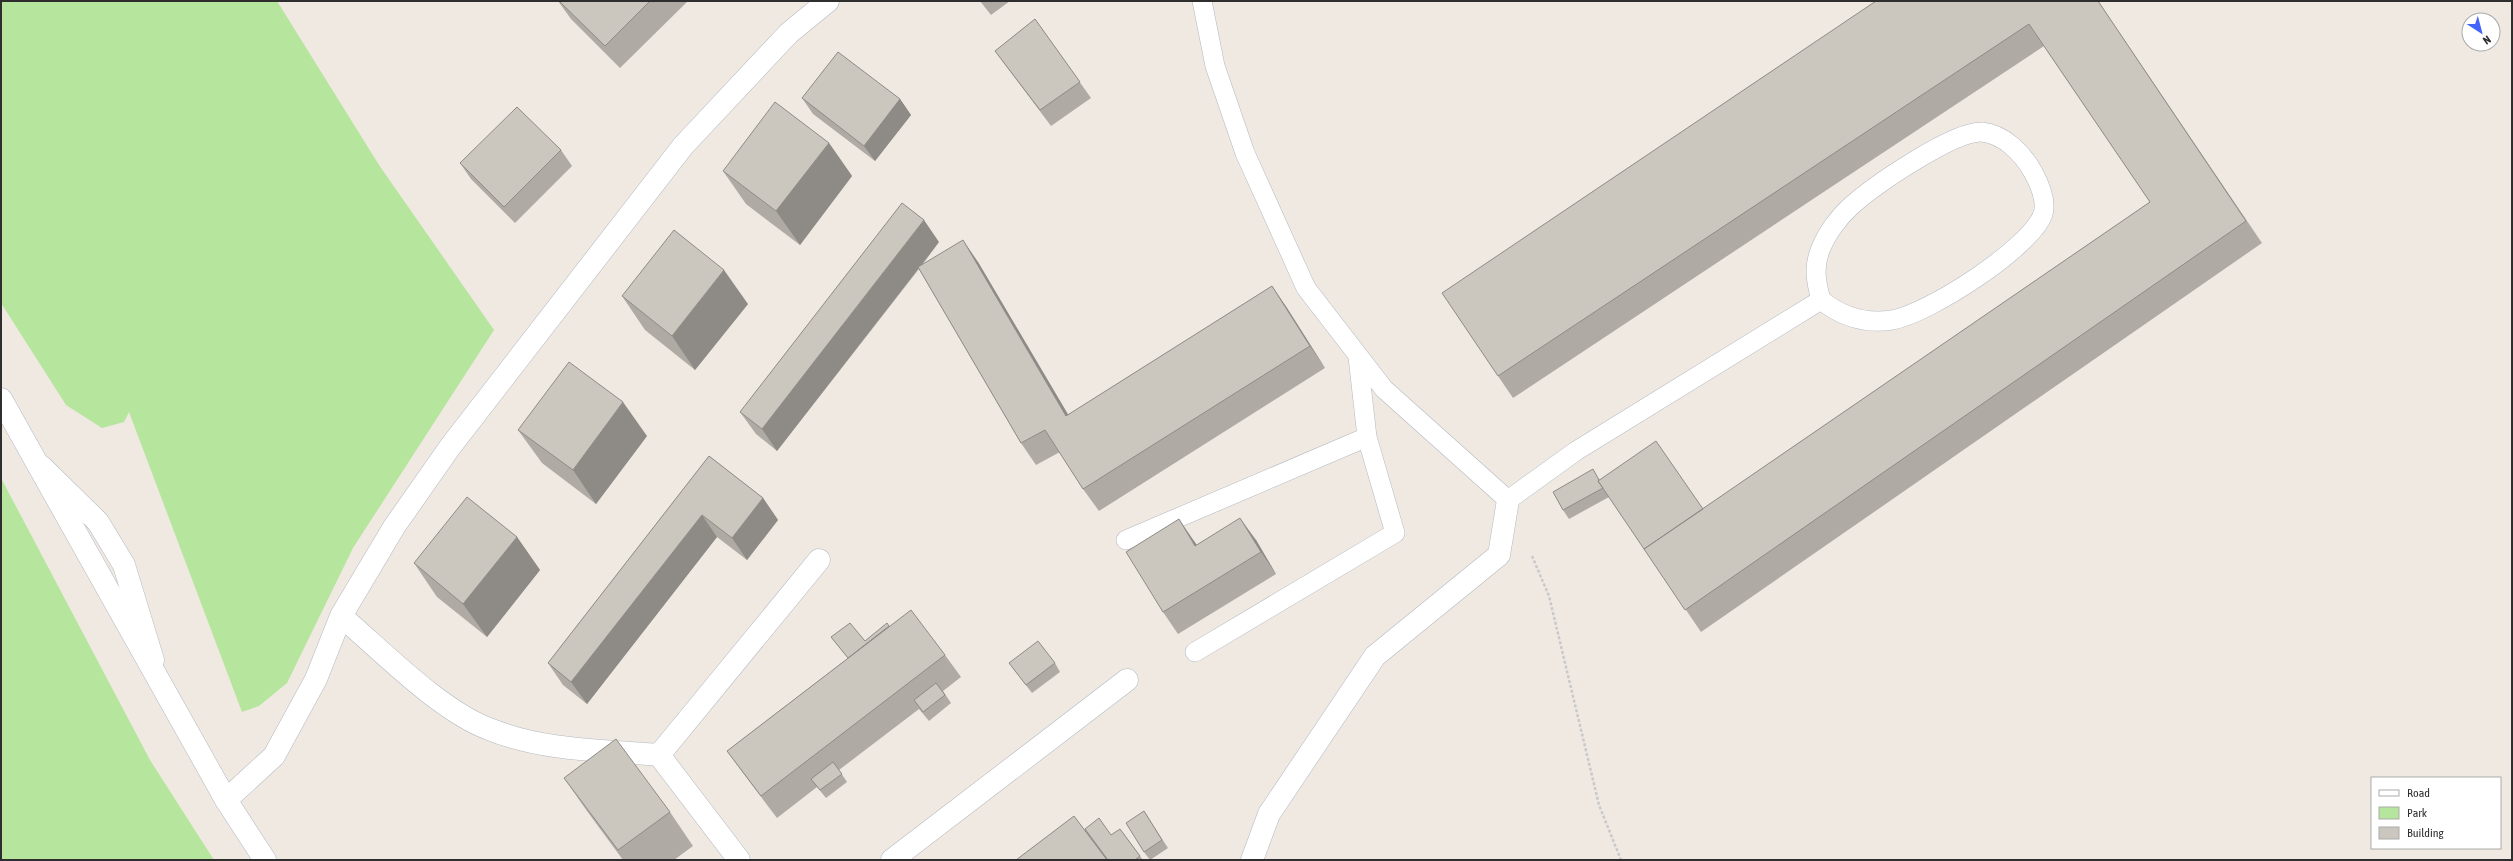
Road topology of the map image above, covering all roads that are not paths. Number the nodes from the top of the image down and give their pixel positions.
1 (828, 1) edge
2 (1202, 1) edge
3 (1821, 300) junction
4 (1358, 355) junction
5 (1, 399) edge
6 (1367, 437) junction
7 (1508, 500) junction
8 (1126, 540) dead end
9 (819, 560) dead end
10 (341, 616) junction
11 (1195, 652) dead end
12 (1127, 680) dead end
13 (659, 754) junction
14 (226, 800) junction
15 (265, 860) edge
16 (739, 860) edge
17 (892, 860) edge
18 (1252, 860) edge

1 - 10 street
2 - 4 lane
3 - 3 lane
3 - 7 lane
4 - 6 lane
4 - 7 lane
5 - 14 street
6 - 8 lane
6 - 11 lane
7 - 18 street
9 - 13 street
10 - 13 street
10 - 14 street
12 - 17 street
13 - 16 street
14 - 15 street

